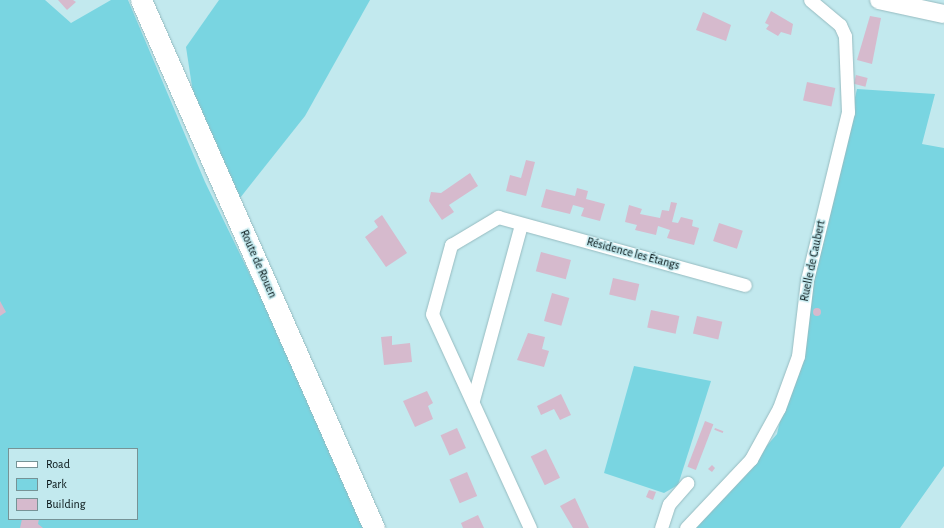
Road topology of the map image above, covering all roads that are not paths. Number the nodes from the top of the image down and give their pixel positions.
1 (140, 0) edge
2 (810, 0) edge
3 (880, 0) edge
4 (944, 14) edge
5 (521, 224) junction
6 (745, 285) dead end
7 (473, 400) junction
8 (686, 483) dead end
9 (374, 528) edge
10 (530, 528) edge
11 (661, 528) edge
12 (686, 528) edge

1 - 9 main road, Route de Rouen
2 - 12 street, Ruelle de Caubert
3 - 4 main road
5 - 6 street, Résidence les Étangs
5 - 7 street
5 - 7 street, Résidence les Étangs
7 - 10 street, Résidence les Étangs
8 - 11 street

